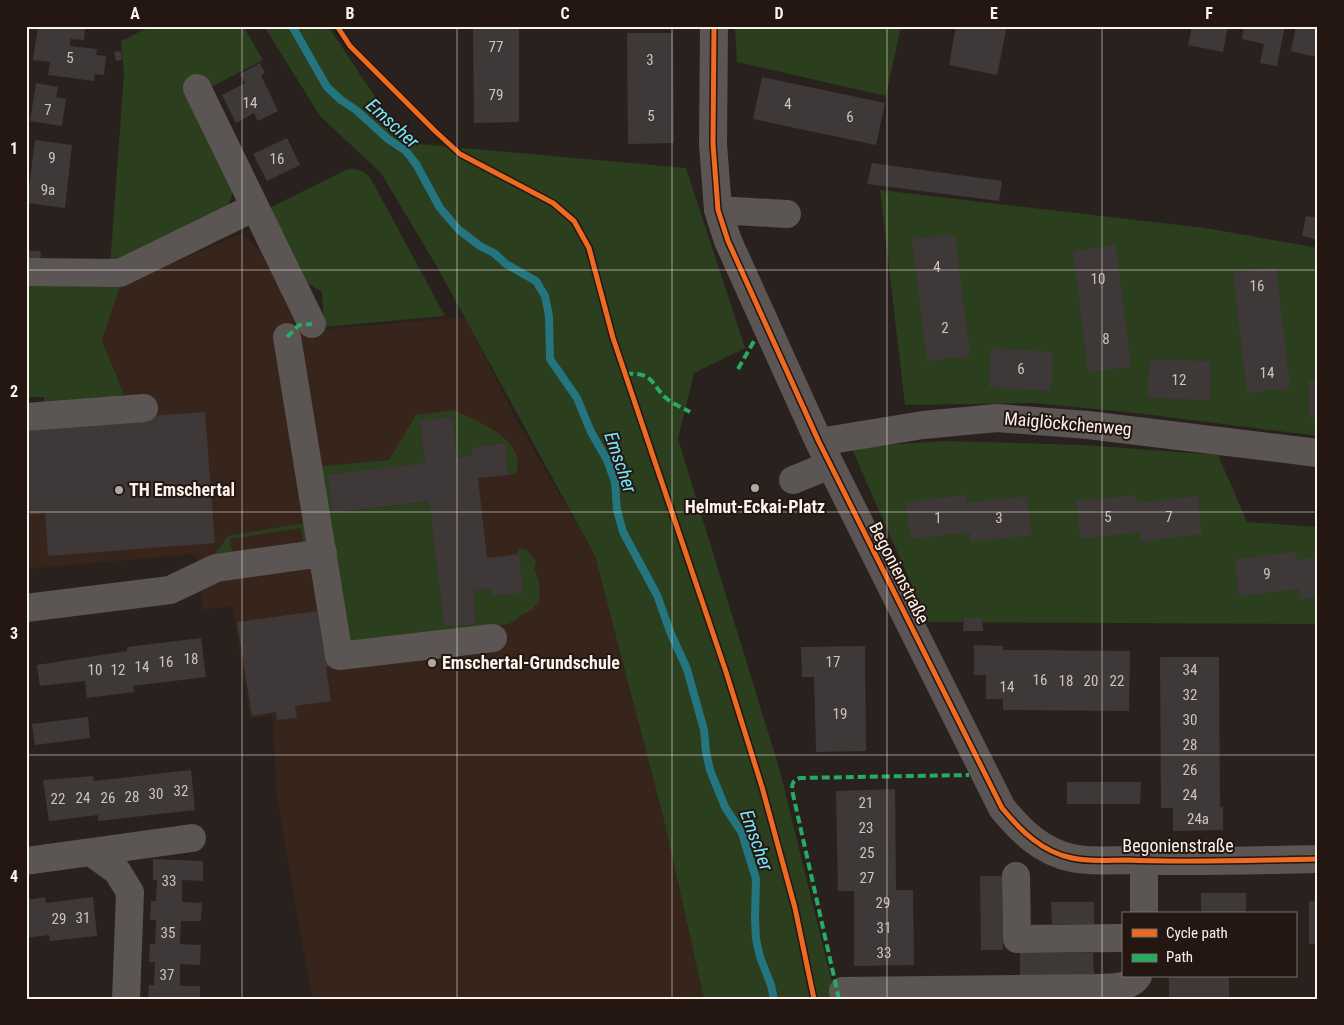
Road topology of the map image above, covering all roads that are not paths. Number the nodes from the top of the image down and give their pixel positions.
1 (714, 26) edge
2 (197, 88) dead end
3 (255, 207) junction
4 (718, 210) junction
5 (787, 214) dead end
6 (26, 272) edge
7 (312, 324) dead end
8 (287, 337) dead end
9 (144, 408) dead end
10 (26, 417) edge
11 (1318, 453) edge
12 (825, 454) junction
13 (793, 480) dead end
14 (323, 553) junction
15 (26, 608) edge
16 (493, 638) dead end
17 (192, 838) dead end
18 (92, 853) junction
19 (1318, 860) edge
20 (26, 861) edge
21 (1144, 861) junction
22 (1016, 876) dead end
23 (1144, 912) edge
24 (1122, 938) edge
25 (1137, 978) edge
26 (843, 991) dead end
27 (1008, 994) edge
28 (126, 999) edge

1 - 4 street, Begonienstraße
2 - 3 street
3 - 6 street
3 - 7 street
4 - 5 street
4 - 12 street, Begonienstraße
8 - 14 street
9 - 10 street
11 - 12 street, Maiglöckchenweg
12 - 13 street, Maiglöckchenweg
12 - 21 street, Begonienstraße
14 - 15 street
14 - 16 street
17 - 18 street
18 - 20 street
18 - 28 street
19 - 21 street, Begonienstraße
21 - 23 street
22 - 24 street
25 - 27 street
26 - 27 street

